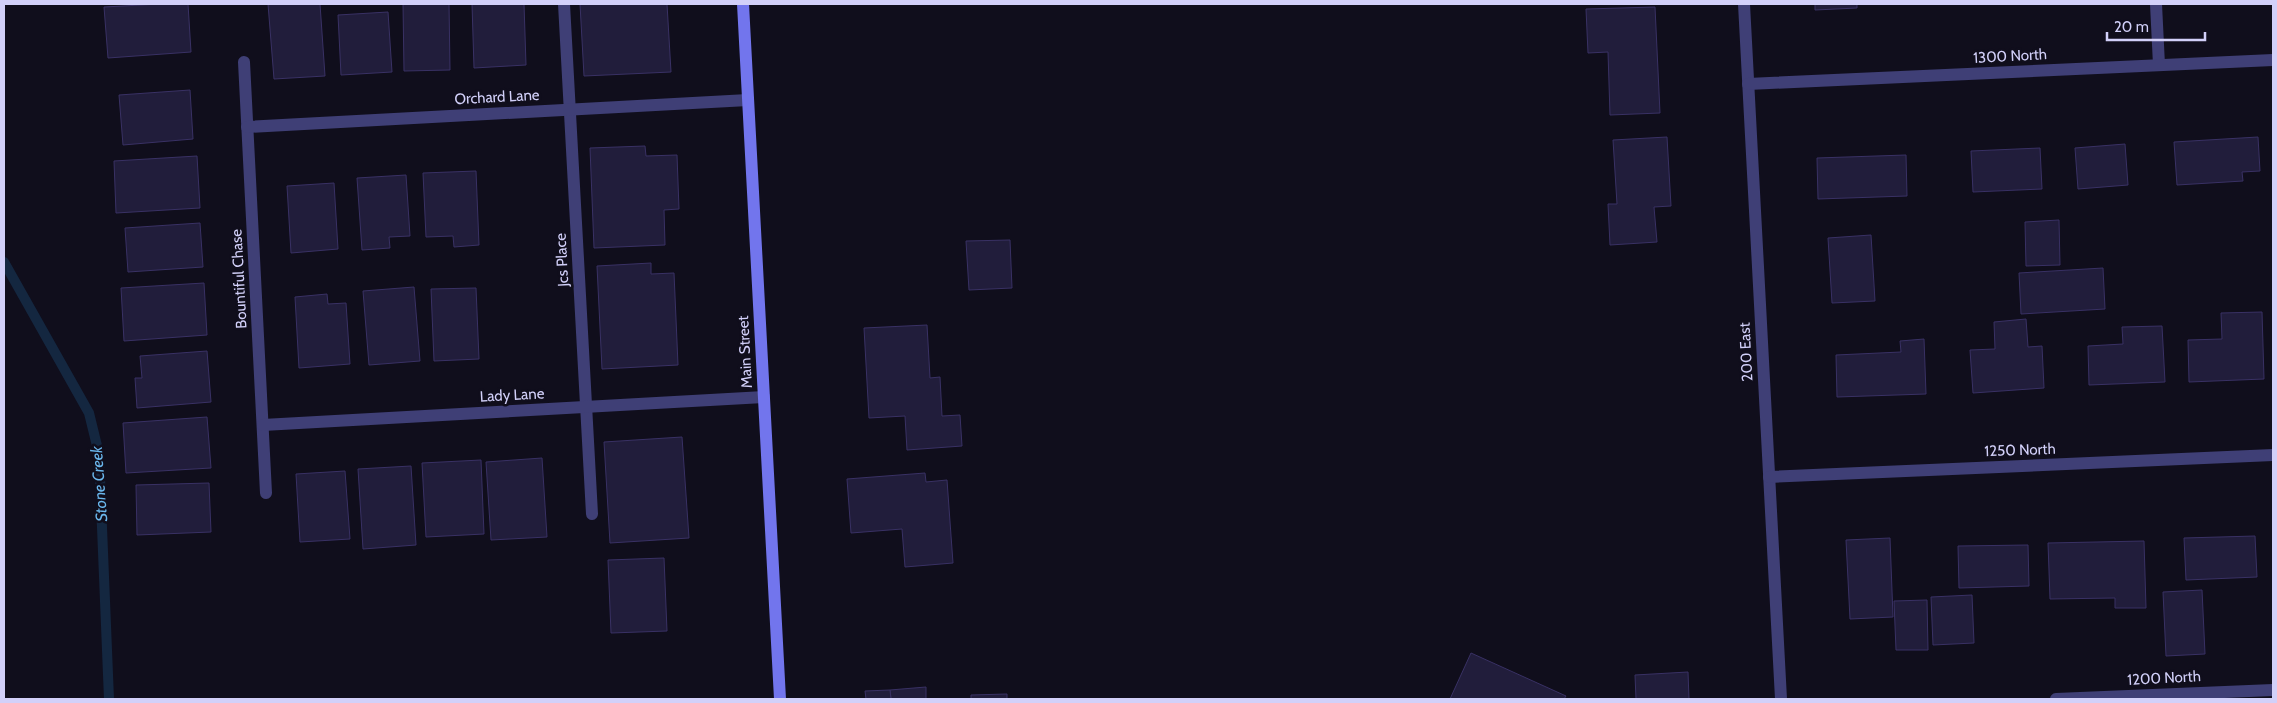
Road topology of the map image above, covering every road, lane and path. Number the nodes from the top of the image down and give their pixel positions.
1 (564, 4) edge
2 (743, 4) edge
3 (1744, 4) edge
4 (2156, 4) edge
5 (2273, 60) edge
6 (244, 62) dead end
7 (2159, 65) junction
8 (1748, 84) junction
9 (748, 100) junction
10 (570, 110) junction
11 (247, 127) junction
12 (764, 397) junction
13 (586, 407) junction
14 (262, 425) junction
15 (2273, 455) edge
16 (1769, 477) junction
17 (266, 493) dead end
18 (592, 514) dead end
19 (2273, 690) edge
20 (780, 699) edge
21 (1781, 699) edge
22 (2056, 699) edge

1 - 10 street, Jcs Place
2 - 9 main road, Main Street
3 - 8 street, 200 East
4 - 7 street
5 - 7 street, 1300 North
6 - 11 street, Bountiful Chase
7 - 8 street, 1300 North
8 - 16 street, 200 East
9 - 10 street, Orchard Lane
9 - 12 main road, Main Street
10 - 11 street, Orchard Lane
10 - 13 street, Jcs Place
11 - 14 street, Bountiful Chase
12 - 13 street, Lady Lane
12 - 20 main road, Main Street
13 - 14 street, Lady Lane
13 - 18 street, Jcs Place
14 - 17 street, Bountiful Chase
15 - 16 street, 1250 North
16 - 21 street, 200 East
19 - 22 street, 1200 North

